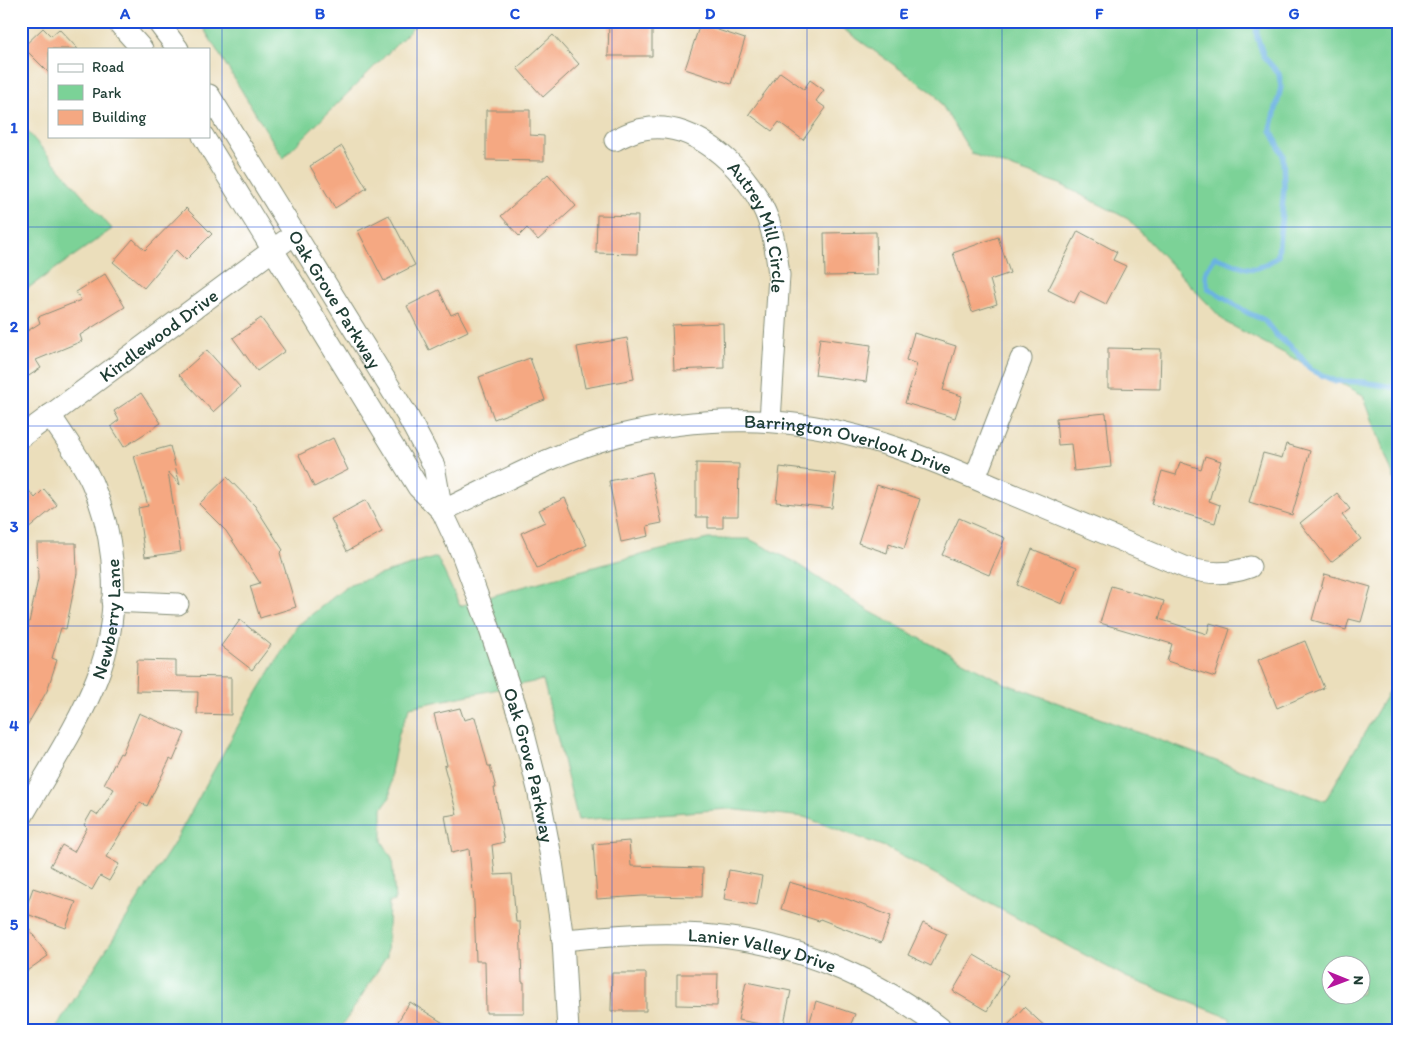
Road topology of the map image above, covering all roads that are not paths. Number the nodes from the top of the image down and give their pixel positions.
1 (117, 21) edge
2 (157, 21) edge
3 (141, 48) edge
4 (177, 48) edge
5 (210, 97) edge
6 (204, 138) edge
7 (616, 140) dead end
8 (295, 234) junction
9 (274, 249) junction
10 (1021, 359) dead end
11 (50, 415) junction
12 (770, 422) junction
13 (21, 437) edge
14 (975, 478) junction
15 (442, 511) junction
16 (1250, 567) dead end
17 (112, 601) junction
18 (178, 604) dead end
19 (21, 818) edge
20 (563, 940) junction
21 (568, 1031) edge
22 (944, 1031) edge

1 - 3 street
2 - 4 street
5 - 8 street, Oak Grove Parkway
6 - 9 street, Oak Grove Parkway
7 - 12 street, Autrey Mill Circle
8 - 9 street, Kindlewood Drive
8 - 15 street, Oak Grove Parkway
9 - 11 street, Kindlewood Drive
9 - 15 street, Oak Grove Parkway
10 - 14 street
11 - 13 street, Kindlewood Drive
11 - 17 street, Newberry Lane
12 - 14 street, Barrington Overlook Drive
12 - 15 street, Barrington Overlook Drive
14 - 16 street, Barrington Overlook Drive
15 - 20 street, Oak Grove Parkway
17 - 18 street
17 - 19 street, Newberry Lane
20 - 21 street, Oak Grove Parkway
20 - 22 street, Lanier Valley Drive

